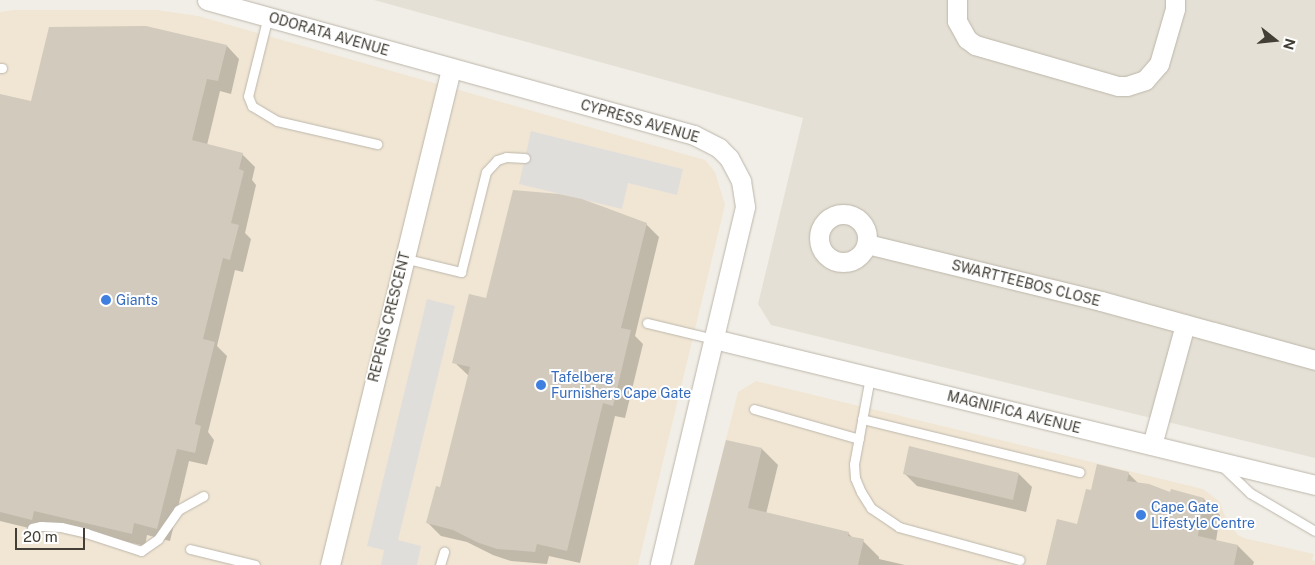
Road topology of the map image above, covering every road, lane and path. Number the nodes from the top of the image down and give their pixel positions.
1 (208, 0) edge
2 (957, 0) edge
3 (1175, 0) edge
4 (268, 16) junction
5 (451, 69) junction
6 (377, 144) dead end
7 (525, 158) dead end
8 (867, 244) dead end
9 (403, 258) junction
10 (648, 323) dead end
11 (1185, 324) junction
12 (714, 339) junction
13 (1315, 360) edge
14 (870, 377) junction
15 (754, 409) dead end
16 (862, 418) junction
17 (859, 438) junction
18 (1152, 445) junction
19 (1216, 461) junction
20 (1080, 472) dead end
21 (1315, 485) edge
22 (202, 496) dead end
23 (32, 528) dead end
24 (1315, 532) edge
25 (190, 549) dead end
26 (444, 552) dead end
27 (1020, 560) dead end
28 (255, 565) edge
29 (330, 565) edge
30 (440, 565) edge
31 (660, 565) edge

1 - 4 street, ODORATA AVENUE
2 - 3 street
4 - 5 street, ODORATA AVENUE
4 - 6 lane
5 - 9 street, REPENS CRESCENT
5 - 12 street, CYPRESS AVENUE
7 - 9 lane
8 - 11 street, SWARTTEEBOS CLOSE
9 - 29 street, REPENS CRESCENT
10 - 12 lane
11 - 13 street, SWARTTEEBOS CLOSE
11 - 18 street
12 - 14 street, MAGNIFICA AVENUE
12 - 31 street, CYPRESS AVENUE
14 - 16 lane
14 - 18 street, MAGNIFICA AVENUE
15 - 17 lane
16 - 17 lane
16 - 20 lane
17 - 27 lane
18 - 19 street, MAGNIFICA AVENUE
19 - 21 street, MAGNIFICA AVENUE
19 - 24 lane
22 - 23 lane
25 - 28 lane
26 - 30 lane

